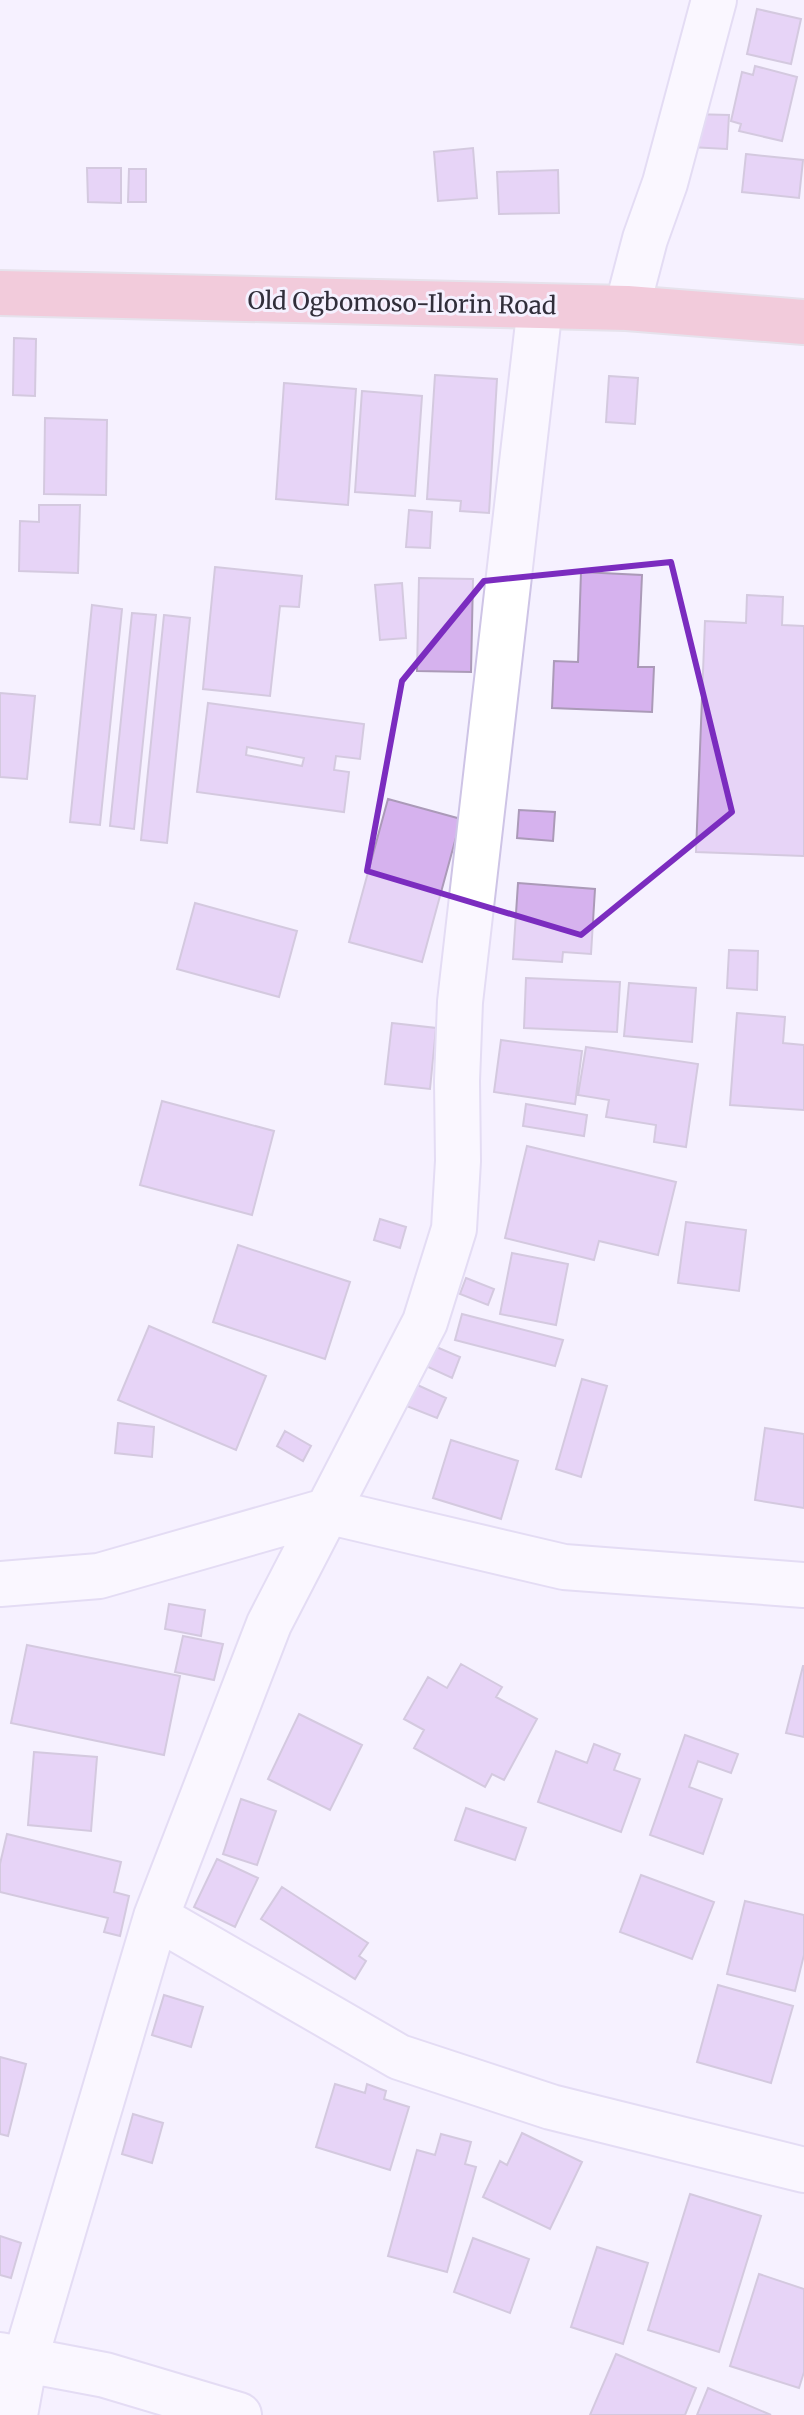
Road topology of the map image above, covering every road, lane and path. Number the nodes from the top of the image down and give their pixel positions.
1 (714, 0) edge
2 (0, 293) edge
3 (540, 306) junction
4 (627, 308) junction
5 (804, 322) edge
6 (326, 1511) junction
7 (0, 1584) edge
8 (804, 1585) edge
9 (156, 1917) junction
10 (804, 2170) edge
11 (12, 2357) edge
12 (15, 2415) edge
13 (239, 2415) edge

1 - 4 street
2 - 3 highway, Old Ogbomoso-Ilorin Road
3 - 4 highway, Old Ogbomoso-Ilorin Road
3 - 6 street
4 - 5 highway, Old Ogbomoso-Ilorin Road
6 - 7 street
6 - 8 street
6 - 9 street
9 - 10 street
9 - 11 street
11 - 12 street
11 - 13 street

